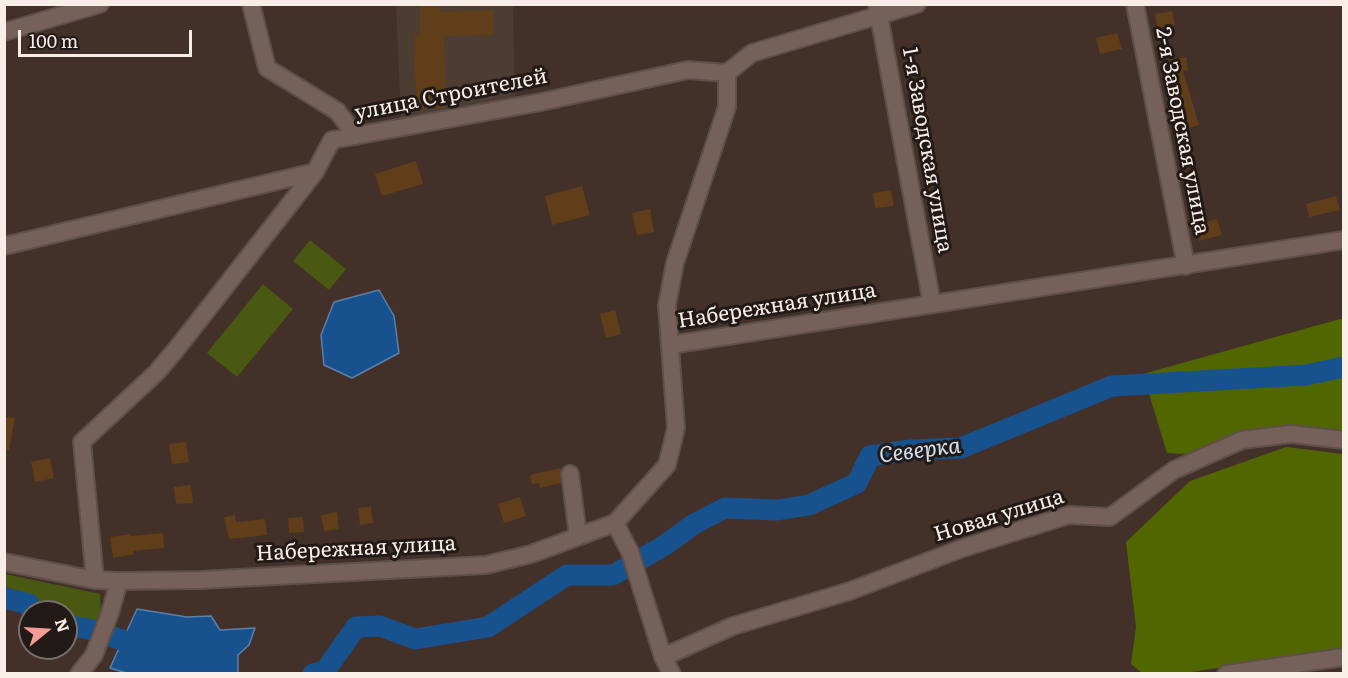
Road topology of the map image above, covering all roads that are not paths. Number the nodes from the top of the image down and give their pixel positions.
1 (100, 4) edge
2 (251, 4) edge
3 (917, 4) edge
4 (1135, 4) edge
5 (878, 10) edge
6 (4, 32) edge
7 (728, 73) junction
8 (356, 136) junction
9 (315, 172) junction
10 (1344, 240) edge
11 (4, 246) edge
12 (1186, 266) junction
13 (932, 304) junction
14 (670, 345) junction
15 (1344, 440) edge
16 (570, 474) dead end
17 (615, 522) junction
18 (578, 536) junction
19 (4, 562) edge
20 (94, 580) junction
21 (119, 580) junction
22 (663, 657) junction
23 (1344, 657) edge
24 (79, 674) edge
25 (672, 674) edge
26 (1226, 674) edge

1 - 6 street
2 - 8 street
3 - 5 street
4 - 12 street, 2-я Заводская улица
5 - 7 street
5 - 13 street, 1-я Заводская улица
7 - 8 street, улица Строителей
7 - 14 street
8 - 9 street, улица Строителей
9 - 11 street
9 - 20 street
10 - 12 street, Набережная улица
12 - 13 street, Набережная улица
13 - 14 street, Набережная улица
14 - 17 street, Набережная улица
15 - 22 street, Новая улица
16 - 18 street
17 - 18 street, Набережная улица
17 - 22 street
18 - 21 street, Набережная улица
19 - 20 street, Набережная улица
20 - 21 street, Набережная улица
21 - 24 street
22 - 25 street
23 - 26 street

